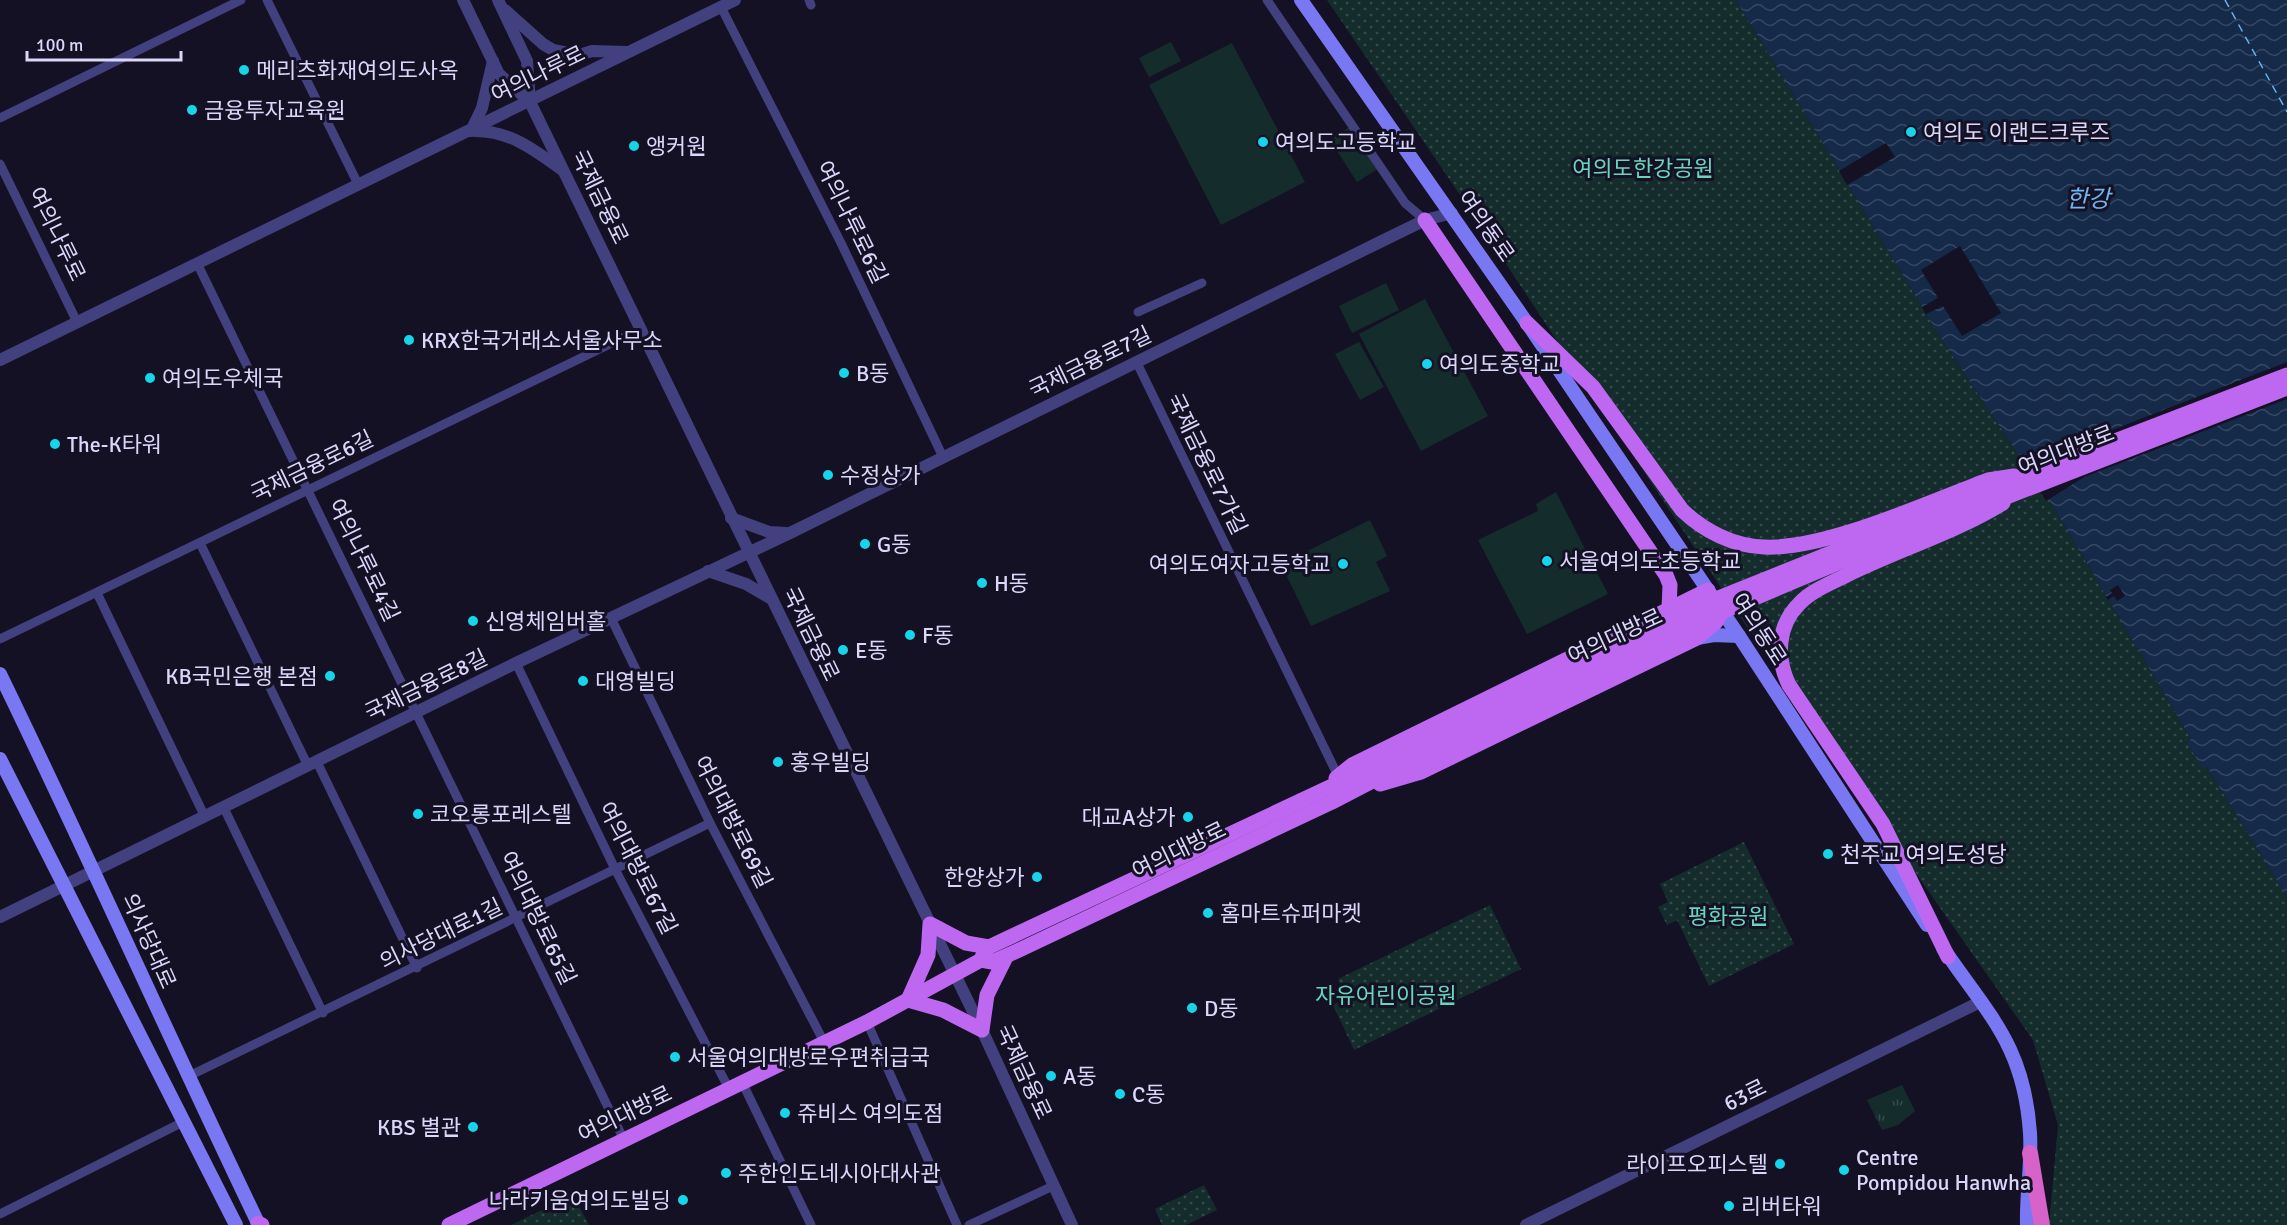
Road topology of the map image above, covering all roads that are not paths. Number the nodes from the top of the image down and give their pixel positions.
1 (241, 0) edge
2 (267, 0) edge
3 (463, 0) edge
4 (735, 0) edge
5 (1267, 0) edge
6 (1301, 0) edge
7 (500, 4) edge
8 (721, 7) junction
9 (628, 52) junction
10 (493, 61) junction
11 (530, 102) junction
12 (0, 118) edge
13 (471, 131) junction
14 (0, 164) edge
15 (564, 171) junction
16 (358, 184) junction
17 (1452, 213) junction
18 (1425, 220) junction
19 (197, 263) junction
20 (1202, 282) dead end
21 (1138, 312) dead end
22 (77, 322) junction
23 (1527, 323) junction
24 (641, 329) junction
25 (0, 360) edge
26 (1137, 363) junction
27 (2287, 375) edge
28 (2287, 388) edge
29 (943, 457) junction
30 (2026, 475) junction
31 (308, 490) junction
32 (2020, 492) junction
33 (731, 518) junction
34 (790, 533) junction
35 (200, 543) junction
36 (747, 552) junction
37 (708, 571) junction
38 (1708, 590) junction
39 (97, 593) junction
40 (770, 599) junction
41 (1669, 609) junction
42 (1722, 612) junction
43 (611, 618) junction
44 (1739, 636) junction
45 (1697, 638) junction
46 (0, 639) edge
47 (516, 663) junction
48 (0, 674) edge
49 (417, 713) junction
50 (0, 759) edge
51 (1401, 759) junction
52 (313, 764) junction
53 (1338, 776) junction
54 (1321, 792) junction
55 (1342, 796) junction
56 (223, 806) junction
57 (204, 815) junction
58 (710, 823) junction
59 (95, 869) junction
60 (615, 871) junction
61 (64, 885) junction
62 (0, 917) edge
63 (517, 919) junction
64 (930, 924) junction
65 (985, 954) junction
66 (1006, 957) junction
67 (1948, 957) junction
68 (417, 968) junction
69 (955, 974) junction
70 (908, 1000) junction
71 (1982, 1001) junction
72 (323, 1013) junction
73 (867, 1022) junction
74 (982, 1030) junction
75 (824, 1042) junction
76 (187, 1077) junction
77 (736, 1085) junction
78 (183, 1122) junction
79 (624, 1140) junction
80 (2030, 1153) junction
81 (1053, 1186) junction
82 (0, 1214) edge
83 (259, 1224) edge
84 (236, 1225) edge
85 (450, 1225) edge
86 (811, 1225) edge
87 (957, 1225) edge
88 (969, 1225) edge
89 (1072, 1225) edge
90 (1526, 1225) edge
91 (2027, 1225) edge
92 (2042, 1225) edge

1 - 12 street
2 - 16 street
3 - 10 street, 국제금융로
4 - 8 street, 여의나루로
5 - 18 street
6 - 17 main road, 여의동로
7 - 9 street
7 - 11 street, 국제금융로
8 - 9 street, 여의나루로
8 - 29 street, 여의나루로6길
9 - 11 street, 여의나루로
10 - 11 street, 국제금융로
10 - 13 street
11 - 13 street, 여의나루로
11 - 15 street, 국제금융로
13 - 15 street
13 - 16 street, 여의나루로
14 - 22 street, 여의나루로
15 - 24 street, 국제금융로
16 - 19 street, 여의나루로
17 - 18 street, 국제금융로7길
17 - 23 main road, 여의동로
18 - 26 street, 국제금융로7길
18 - 41 main road
19 - 22 street, 여의나루로
19 - 31 street, 여의나루로4길
20 - 21 street
22 - 25 street, 여의나루로
23 - 30 main road, bridge
23 - 38 main road, 여의동로
24 - 31 street, 국제금융로6길
24 - 33 street, 국제금융로
26 - 29 street, 국제금융로7길
26 - 53 street, 국제금융로7가길
27 - 30 main road, bridge
28 - 32 main road, 여의대방로, bridge
29 - 34 street, 국제금융로7길
30 - 51 main road, bridge
31 - 35 street, 국제금융로6길
31 - 49 street, 여의나루로4길
32 - 51 main road, 여의대방로, bridge
32 - 67 main road, bridge
33 - 34 street
33 - 36 street, 국제금융로
34 - 36 street, 국제금융로7길
35 - 39 street, 국제금융로6길
35 - 52 street
36 - 37 street, 국제금융로8길
36 - 40 street, 국제금융로
37 - 40 street
37 - 43 street, 국제금융로8길
38 - 41 main road
38 - 42 main road, 여의동로
39 - 46 street, 국제금융로6길
39 - 57 street
40 - 64 street, 국제금융로
41 - 53 main road
42 - 44 main road, 여의동로
42 - 45 main road
43 - 47 street, 국제금융로8길
43 - 58 street, 여의대방로69길
44 - 45 main road
44 - 67 main road, 여의동로
45 - 55 main road
47 - 49 street, 국제금융로8길
47 - 60 street, 여의대방로67길
48 - 59 main road, 의사당대로
49 - 52 street, 국제금융로8길
49 - 63 street, 여의대방로65길
50 - 61 main road
51 - 54 main road, 여의대방로
51 - 55 main road, 여의대방로
52 - 56 street, 국제금융로8길
52 - 68 street
53 - 54 main road
54 - 65 main road, 여의대방로
55 - 66 main road, 여의대방로
56 - 57 street, 국제금융로8길
56 - 72 street
57 - 59 street, 국제금융로8길
58 - 60 street, 의사당대로1길
58 - 75 street, 여의대방로69길
59 - 61 street, 국제금융로8길
59 - 76 main road, 의사당대로
60 - 63 street, 의사당대로1길
60 - 77 street, 여의대방로67길
61 - 62 street, 국제금융로8길
61 - 78 main road
63 - 68 street, 의사당대로1길
63 - 79 street, 여의대방로65길
64 - 65 main road
64 - 69 street, 국제금융로
64 - 70 main road
65 - 66 main road, 여의대방로
65 - 69 main road, 여의대방로
66 - 74 main road
67 - 71 main road, 여의동로
68 - 72 street, 의사당대로1길
69 - 70 main road, 여의대방로
69 - 74 street, 국제금융로
70 - 73 main road, 여의대방로
70 - 74 main road
71 - 80 main road, 여의동로
71 - 90 street, 63로
72 - 76 street, 의사당대로1길
73 - 75 main road, 여의대방로
73 - 87 street
74 - 81 street, 국제금융로
75 - 77 main road, 여의대방로
76 - 83 main road, 의사당대로
77 - 79 main road, 여의대방로
77 - 86 street, 여의대방로67길
78 - 82 street
78 - 84 main road
79 - 85 main road, 여의대방로
80 - 91 main road, 여의동로
80 - 92 highway
81 - 88 street
81 - 89 street, 국제금융로

